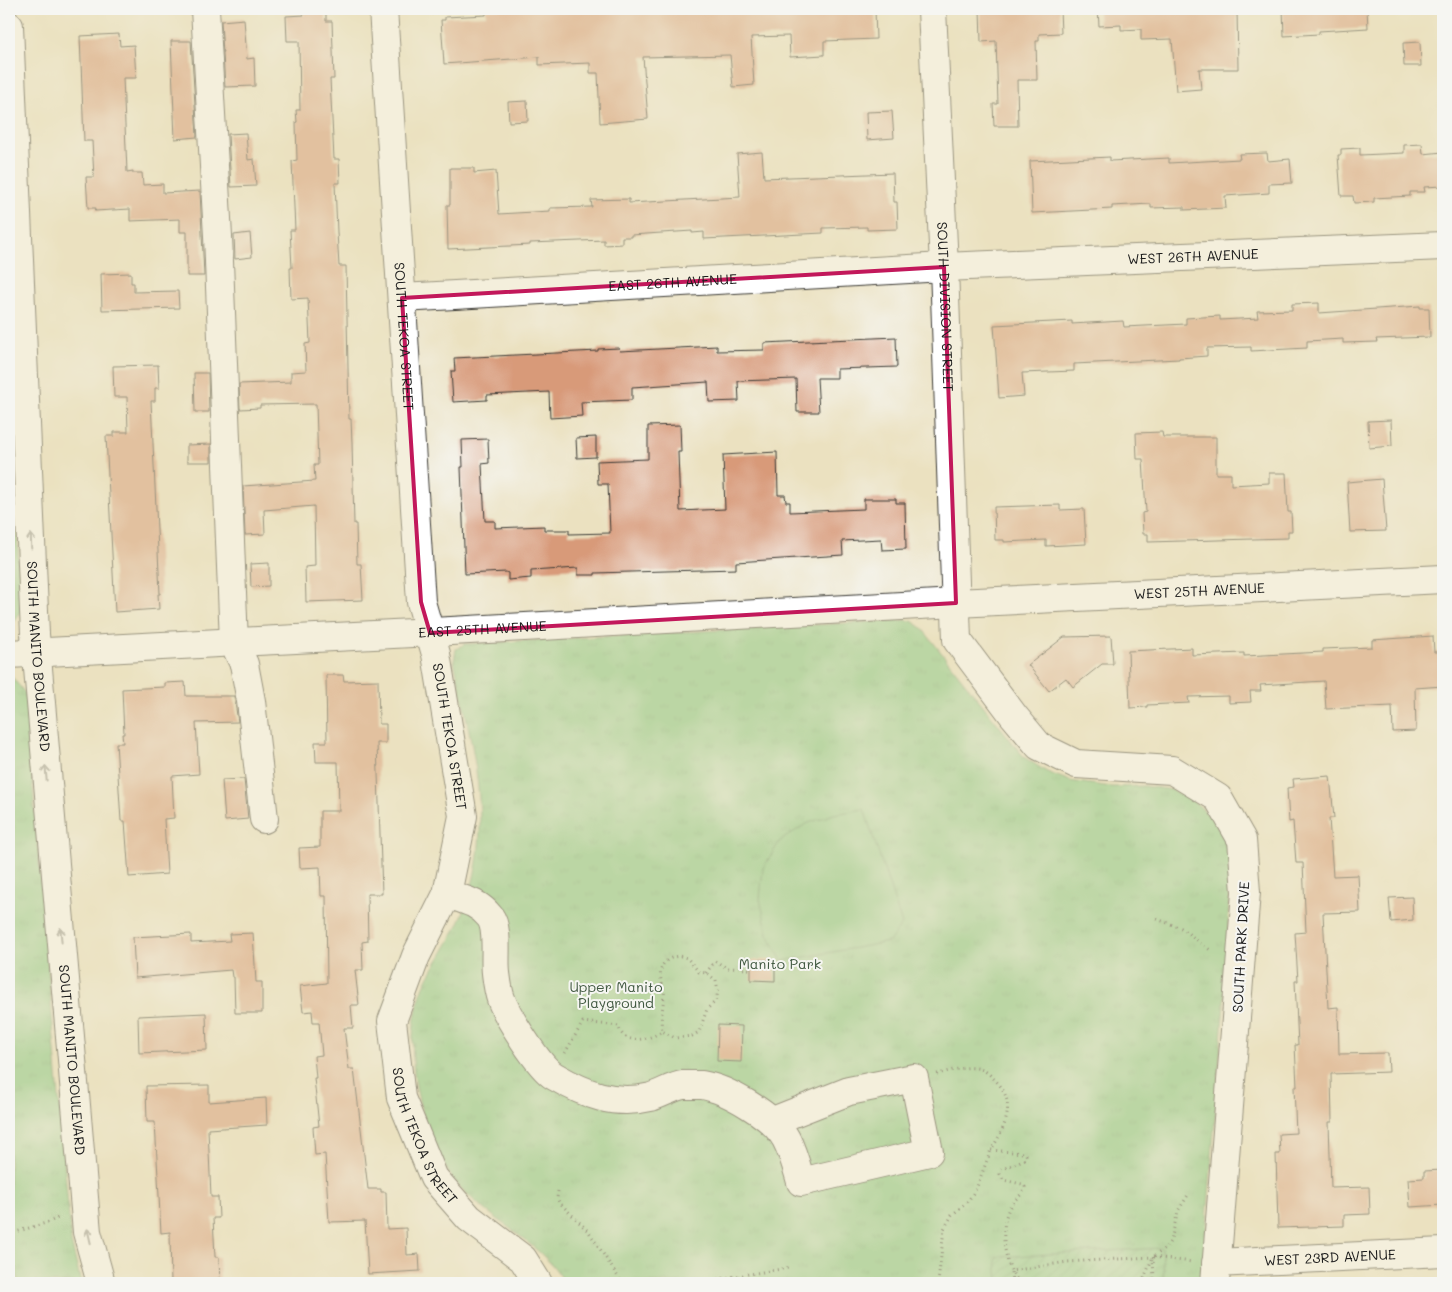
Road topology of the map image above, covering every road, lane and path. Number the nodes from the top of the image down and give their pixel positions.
1 (205, 9) edge
2 (383, 9) edge
3 (932, 9) edge
4 (9, 26) edge
5 (1443, 246) edge
6 (944, 267) junction
7 (402, 298) junction
8 (1443, 579) edge
9 (956, 603) junction
10 (430, 632) junction
11 (234, 643) junction
12 (36, 653) junction
13 (9, 654) edge
14 (264, 819) dead end
15 (447, 894) junction
16 (1158, 919) dead end
17 (1210, 950) dead end
18 (751, 969) dead end
19 (706, 973) junction
20 (662, 1031) junction
21 (552, 1075) junction
22 (914, 1078) junction
23 (773, 1121) junction
24 (991, 1150) junction
25 (558, 1191) dead end
26 (1188, 1195) dead end
27 (64, 1215) dead end
28 (9, 1234) edge
29 (1443, 1252) edge
30 (1153, 1257) junction
31 (788, 1268) dead end
32 (1011, 1271) junction
33 (1216, 1273) edge
34 (101, 1283) edge
35 (538, 1283) edge
36 (622, 1283) edge
37 (698, 1283) edge
38 (938, 1283) edge
39 (1012, 1283) edge
40 (1020, 1283) edge
41 (1142, 1283) edge
42 (1154, 1283) edge

1 - 11 street
2 - 7 street, SOUTH TEKOA STREET
3 - 6 street, SOUTH DIVISION STREET
12 -> 4 street, SOUTH MANITO BOULEVARD
5 - 6 street, WEST 26TH AVENUE
6 - 7 street, EAST 26TH AVENUE
6 - 9 street, SOUTH DIVISION STREET
7 - 10 street, SOUTH TEKOA STREET
8 - 9 street, WEST 25TH AVENUE
9 - 10 street, EAST 25TH AVENUE
9 - 33 street, SOUTH PARK DRIVE
10 - 11 street, EAST 25TH AVENUE
10 - 15 street, SOUTH TEKOA STREET
11 - 12 street, EAST 25TH AVENUE
11 - 14 street
12 - 13 street, EAST 25TH AVENUE
34 -> 12 street, SOUTH MANITO BOULEVARD
15 - 21 street
15 - 35 street, SOUTH TEKOA STREET
16 - 17 path
18 - 19 path
19 - 20 path
19 - 20 path
20 - 21 path
21 - 23 street
22 - 23 street
22 - 23 street
22 - 24 path
24 - 32 path
24 - 38 path
25 - 36 path
26 - 30 path
27 - 28 path
29 - 33 street, WEST 23RD AVENUE
30 - 32 path
30 - 33 path
30 - 41 path
30 - 42 path
31 - 37 path
32 - 39 path
32 - 40 path

